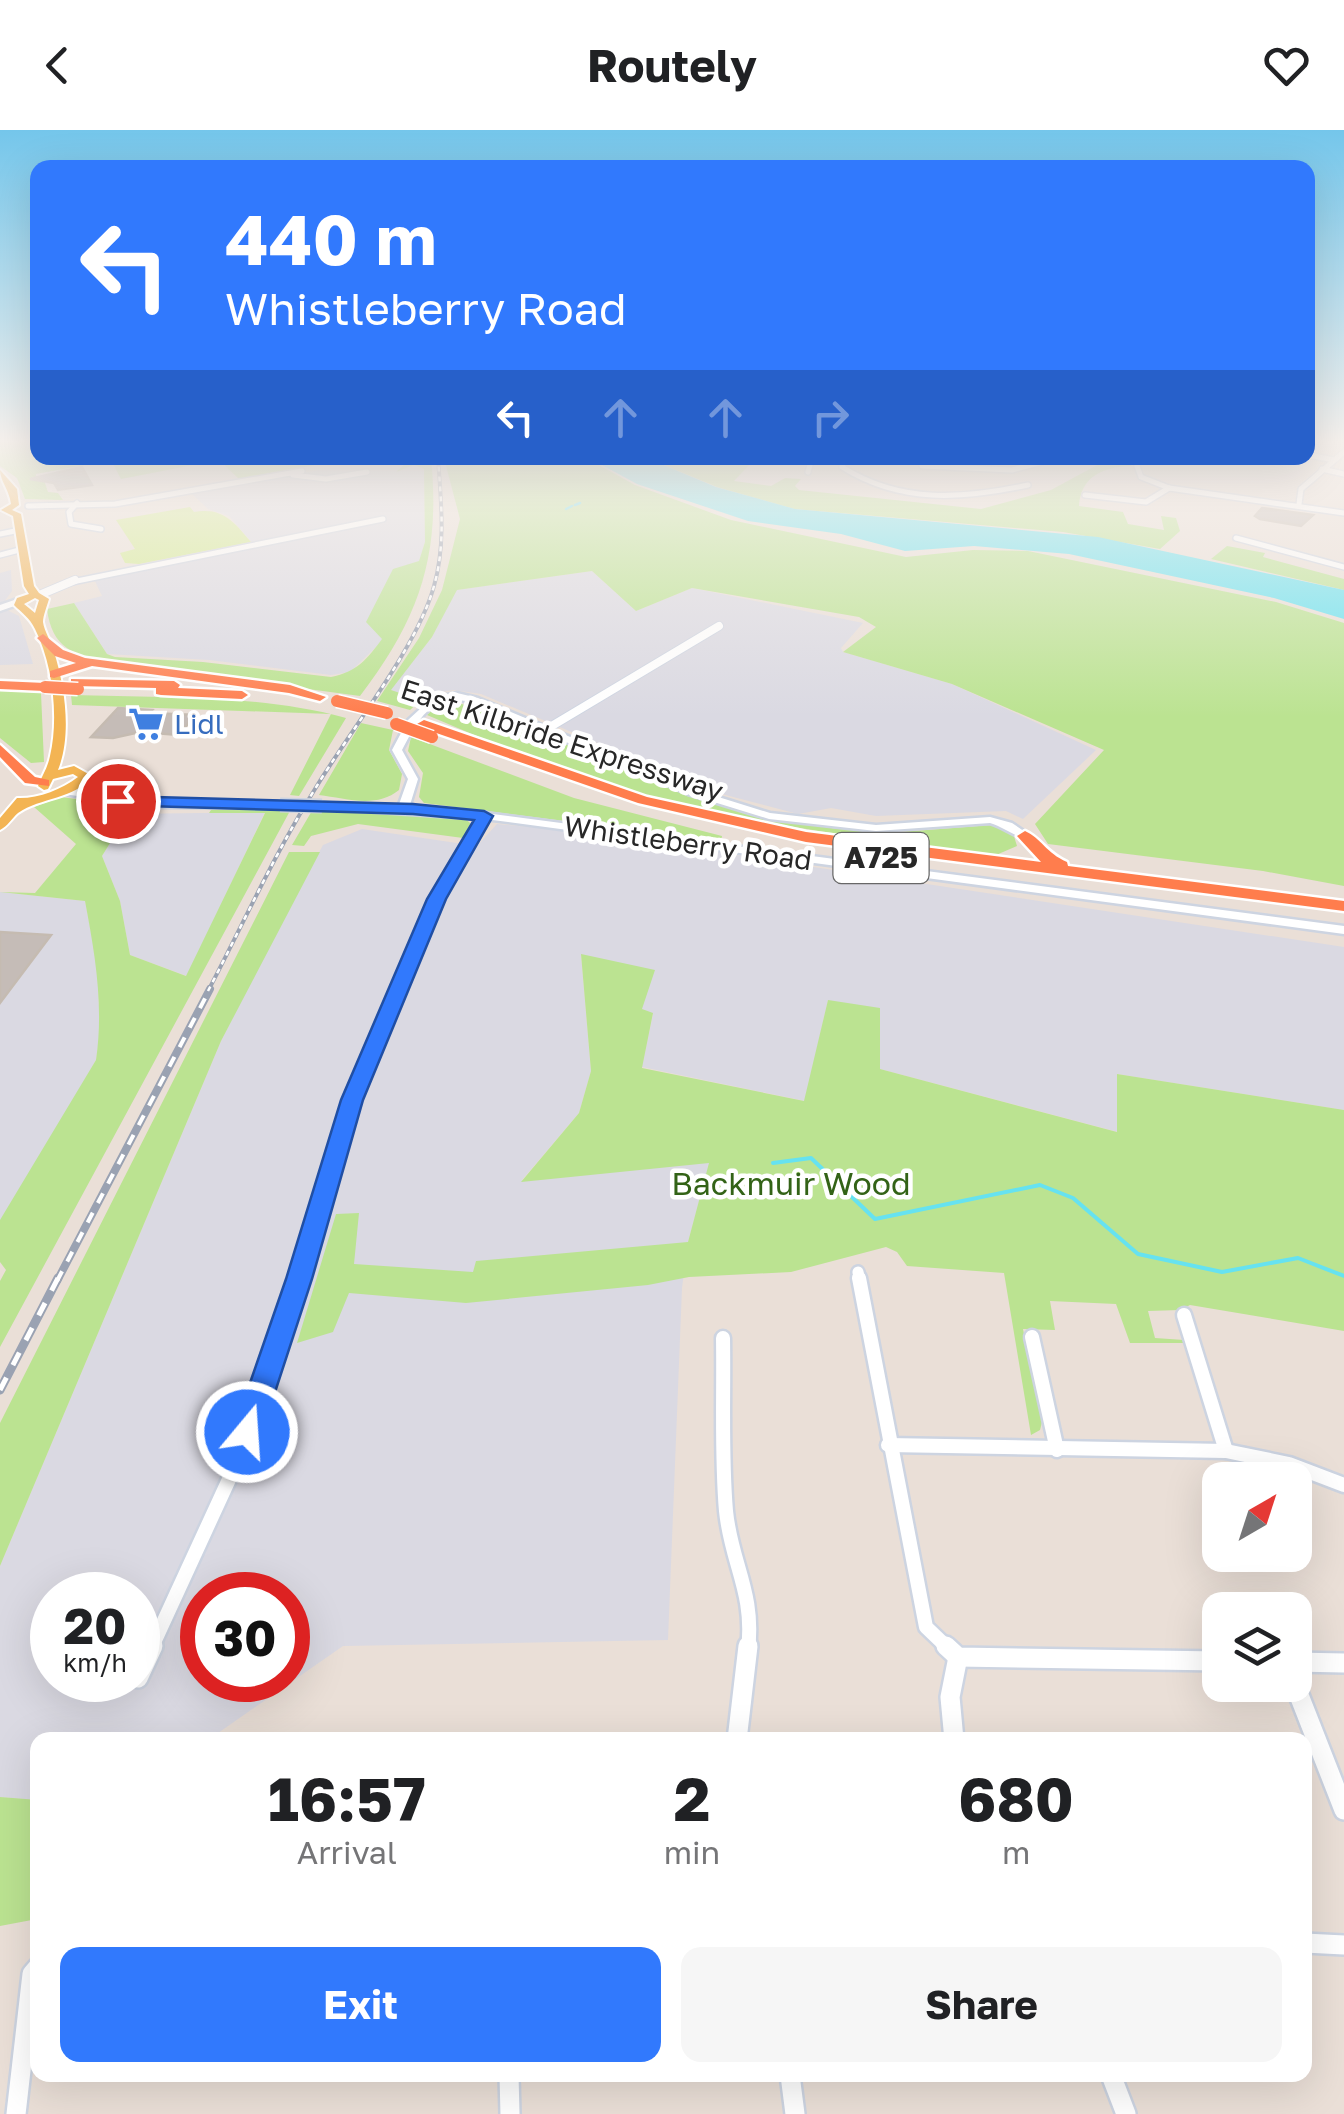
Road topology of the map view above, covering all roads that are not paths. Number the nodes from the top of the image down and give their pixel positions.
1 (20, 533) edge
2 (314, 533) edge
3 (1236, 538) dead end
4 (22, 549) junction
5 (0, 555) edge
6 (72, 567) dead end
7 (1344, 567) edge
8 (74, 580) junction
9 (30, 597) junction
10 (38, 623) junction
11 (719, 626) dead end
12 (43, 638) junction
13 (96, 664) junction
14 (0, 681) edge
15 (47, 681) junction
16 (77, 686) junction
17 (320, 698) junction
18 (337, 705) junction
19 (546, 730) junction
20 (428, 731) junction
21 (0, 749) edge
22 (56, 759) junction
23 (74, 770) junction
24 (51, 785) junction
25 (87, 788) junction
26 (403, 808) junction
27 (484, 816) junction
28 (0, 826) edge
29 (1027, 838) junction
30 (965, 860) junction
31 (1093, 876) junction
32 (1344, 906) edge
33 (1344, 915) edge
34 (1344, 930) edge
35 (858, 1272) dead end
36 (1184, 1316) dead end
37 (1032, 1337) dead end
38 (723, 1338) dead end
39 (888, 1445) junction
40 (1057, 1450) junction
41 (1226, 1452) junction
42 (1344, 1485) edge
43 (160, 1629) edge
44 (958, 1658) junction
45 (1202, 1661) edge
46 (1312, 1662) edge
47 (1344, 1663) edge
48 (1302, 1702) edge
49 (738, 1732) edge
50 (953, 1732) edge
51 (1344, 1810) edge
52 (1312, 1943) edge
53 (1344, 1945) edge
54 (30, 2008) edge
55 (509, 2082) edge
56 (791, 2082) edge
57 (1113, 2082) edge
58 (1123, 2113) edge
59 (16, 2114) edge
60 (510, 2114) edge
61 (795, 2114) edge

1 - 4 main road
2 - 8 street
3 - 7 street
4 - 5 street
4 - 9 main road
6 - 8 street
8 - 9 street
8 - 9 street
9 - 10 main road
9 - 10 main road
10 - 12 main road
11 - 19 street
12 - 13 highway, A725
12 - 15 main road
13 - 15 highway, A725
13 - 17 highway, A725
14 - 15 highway, A725
15 - 16 highway, A725, bridge
15 - 22 main road
16 - 17 highway, A725
16 - 18 highway, A725
17 - 18 highway, A725
18 - 20 highway, East Kilbride Expressway / A725, bridge
19 - 26 main road
19 - 29 main road
20 - 30 highway, East Kilbride Expressway / A725
20 - 33 highway, East Kilbride Expressway / A725
21 - 24 highway
22 - 23 main road
22 - 24 main road
23 - 24 main road
23 - 25 main road
24 - 25 main road
24 - 28 main road
25 - 26 main road, Whistleberry Road, bridge
26 - 27 main road, Whistleberry Road
27 - 34 main road, Whistleberry Road
27 - 43 street
29 - 30 highway
29 - 31 highway
30 - 31 highway, East Kilbride Expressway / A725
31 - 32 highway, East Kilbride Expressway / A725
35 - 39 street
36 - 41 street
37 - 40 street
38 - 49 street
39 - 40 street
39 - 44 street
40 - 41 street
41 - 42 street
44 - 45 street
44 - 50 street
46 - 47 street
48 - 51 street
52 - 53 street
54 - 59 street
55 - 60 street
56 - 61 street
57 - 58 street

